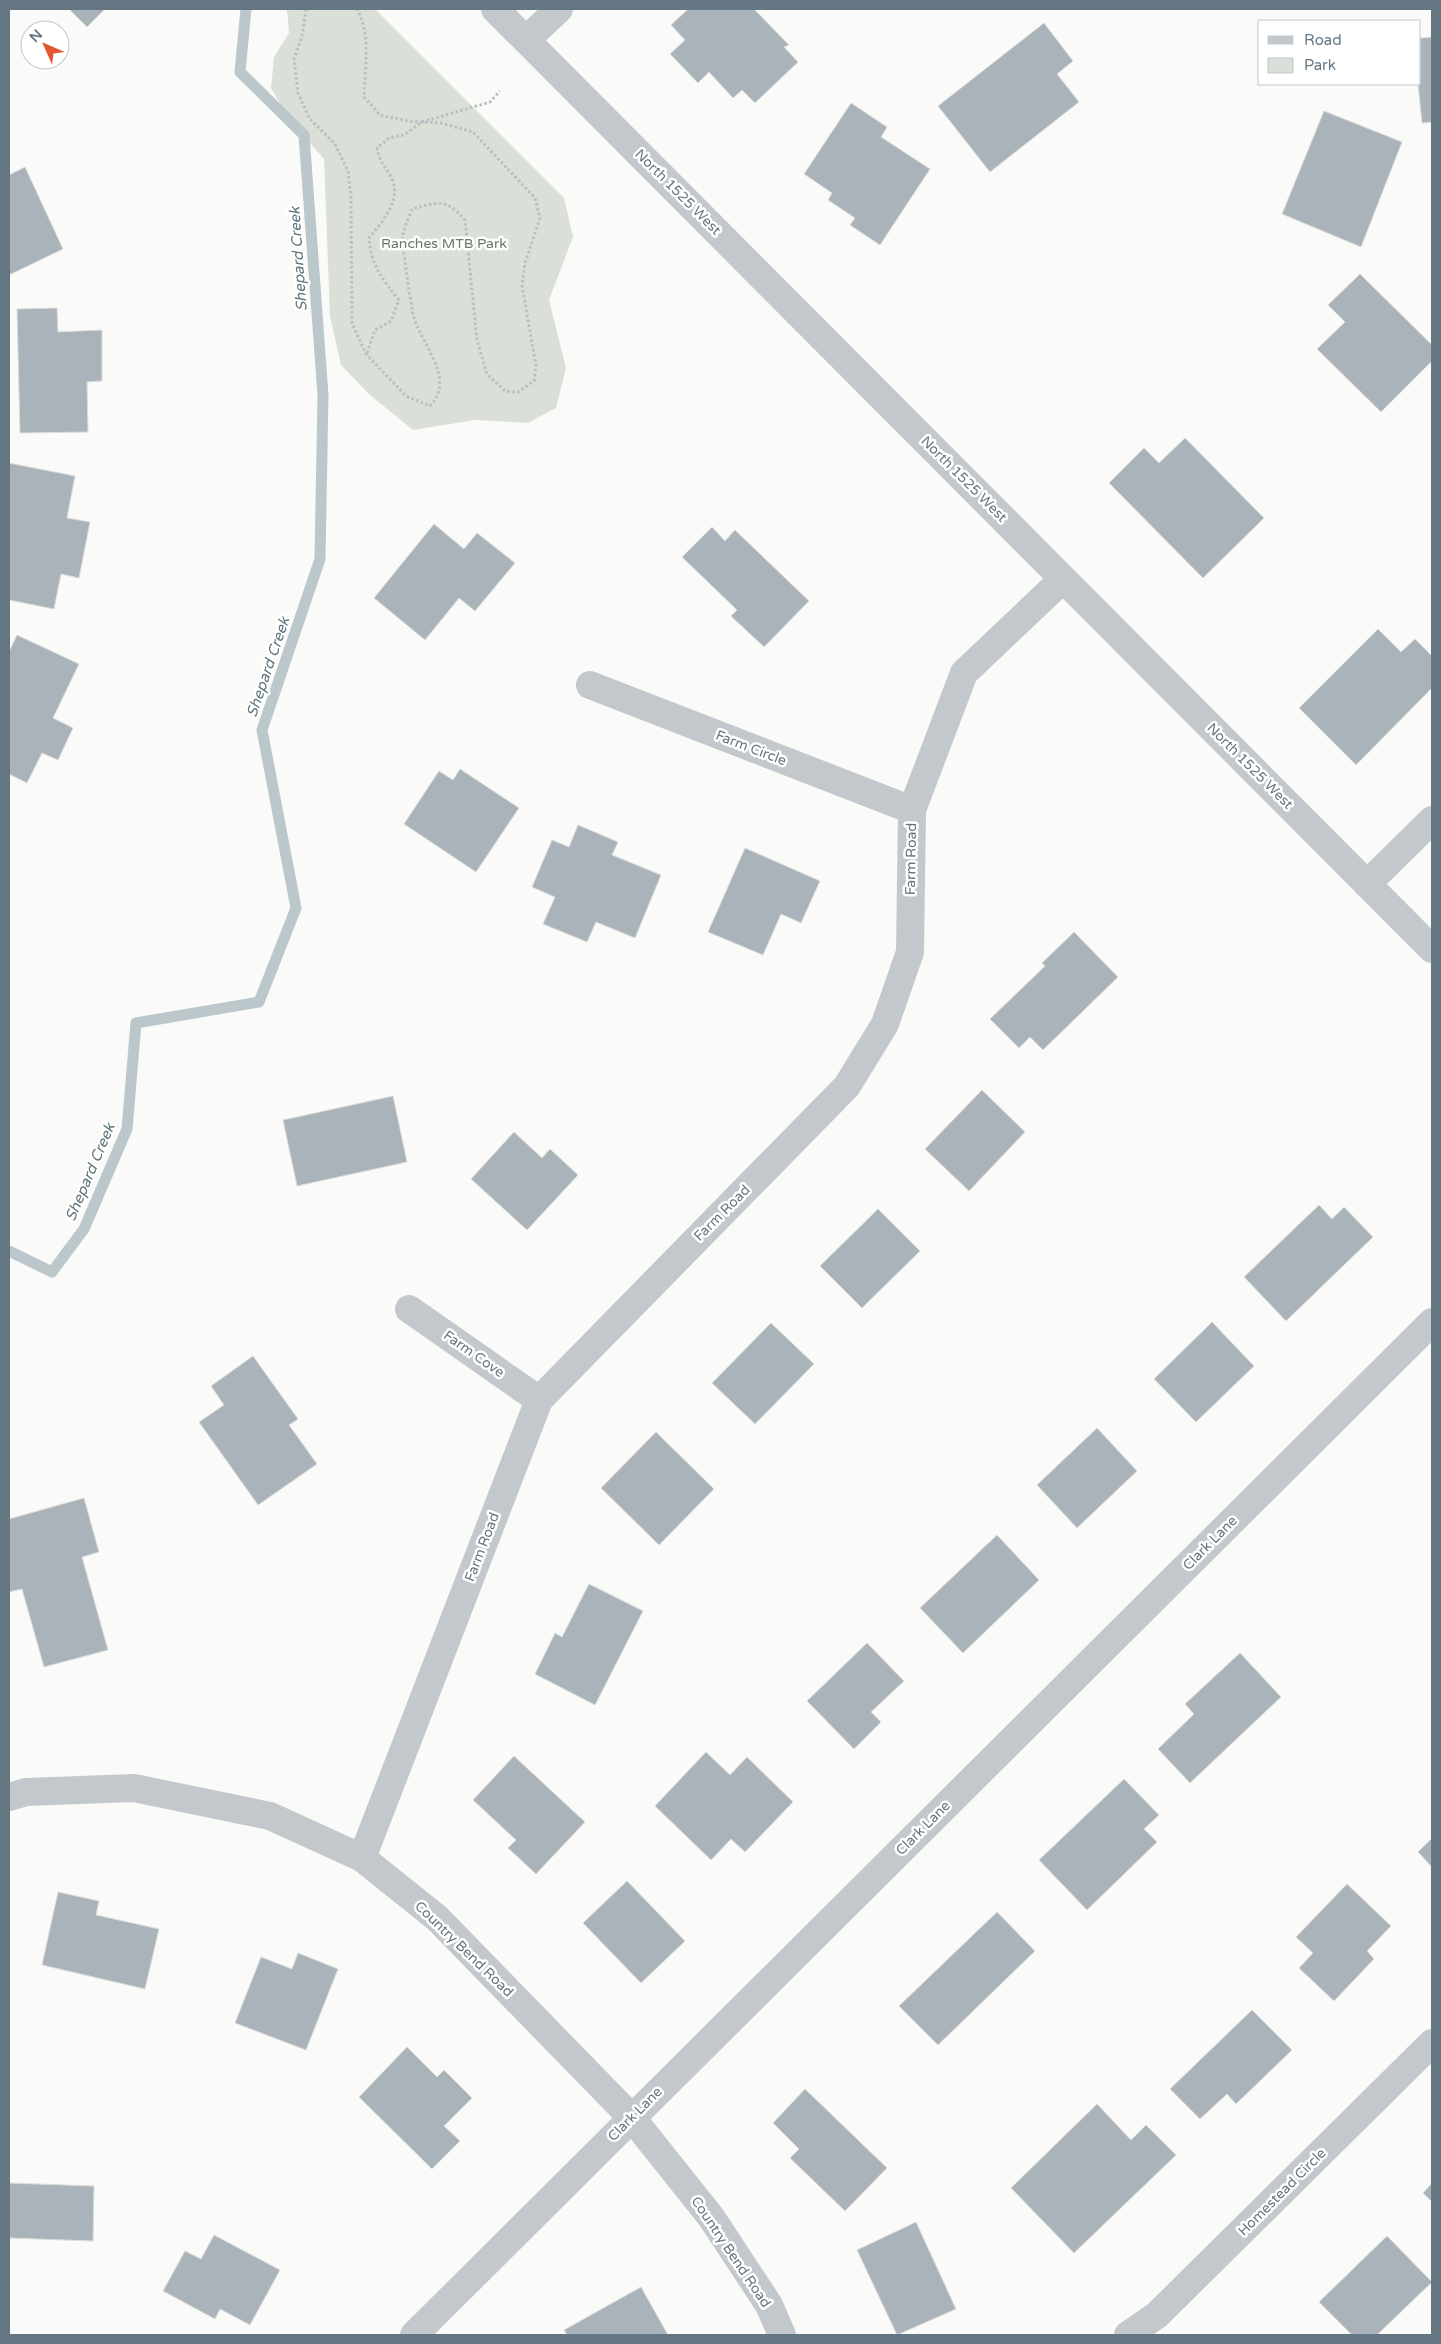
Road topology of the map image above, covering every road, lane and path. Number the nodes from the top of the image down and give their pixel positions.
1 (306, 9) edge
2 (357, 9) edge
3 (495, 9) edge
4 (559, 9) edge
5 (526, 40) junction
6 (500, 91) dead end
7 (422, 122) junction
8 (366, 354) junction
9 (1063, 579) junction
10 (590, 685) dead end
11 (912, 810) junction
12 (1432, 820) edge
13 (1367, 884) junction
14 (1432, 949) edge
15 (409, 1309) dead end
16 (1432, 1322) edge
17 (539, 1400) junction
18 (9, 1797) edge
19 (362, 1858) junction
20 (1432, 2043) edge
21 (632, 2118) junction
22 (414, 2335) edge
23 (782, 2335) edge
24 (1128, 2335) edge

1 - 8 path
2 - 7 path
3 - 5 street, North 1525 West
4 - 5 street
5 - 9 street, North 1525 West
6 - 7 path
7 - 8 path
7 - 8 path
9 - 11 street, Farm Road
9 - 13 street, North 1525 West
10 - 11 street, Farm Circle
11 - 17 street, Farm Road
12 - 13 street
13 - 14 street, North 1525 West
15 - 17 street, Farm Cove
16 - 21 street, Clark Lane
17 - 19 street, Farm Road
18 - 19 street, Country Bend Road
19 - 21 street, Country Bend Road
20 - 24 street, Homestead Circle
21 - 22 street, Clark Lane
21 - 23 street, Country Bend Road

